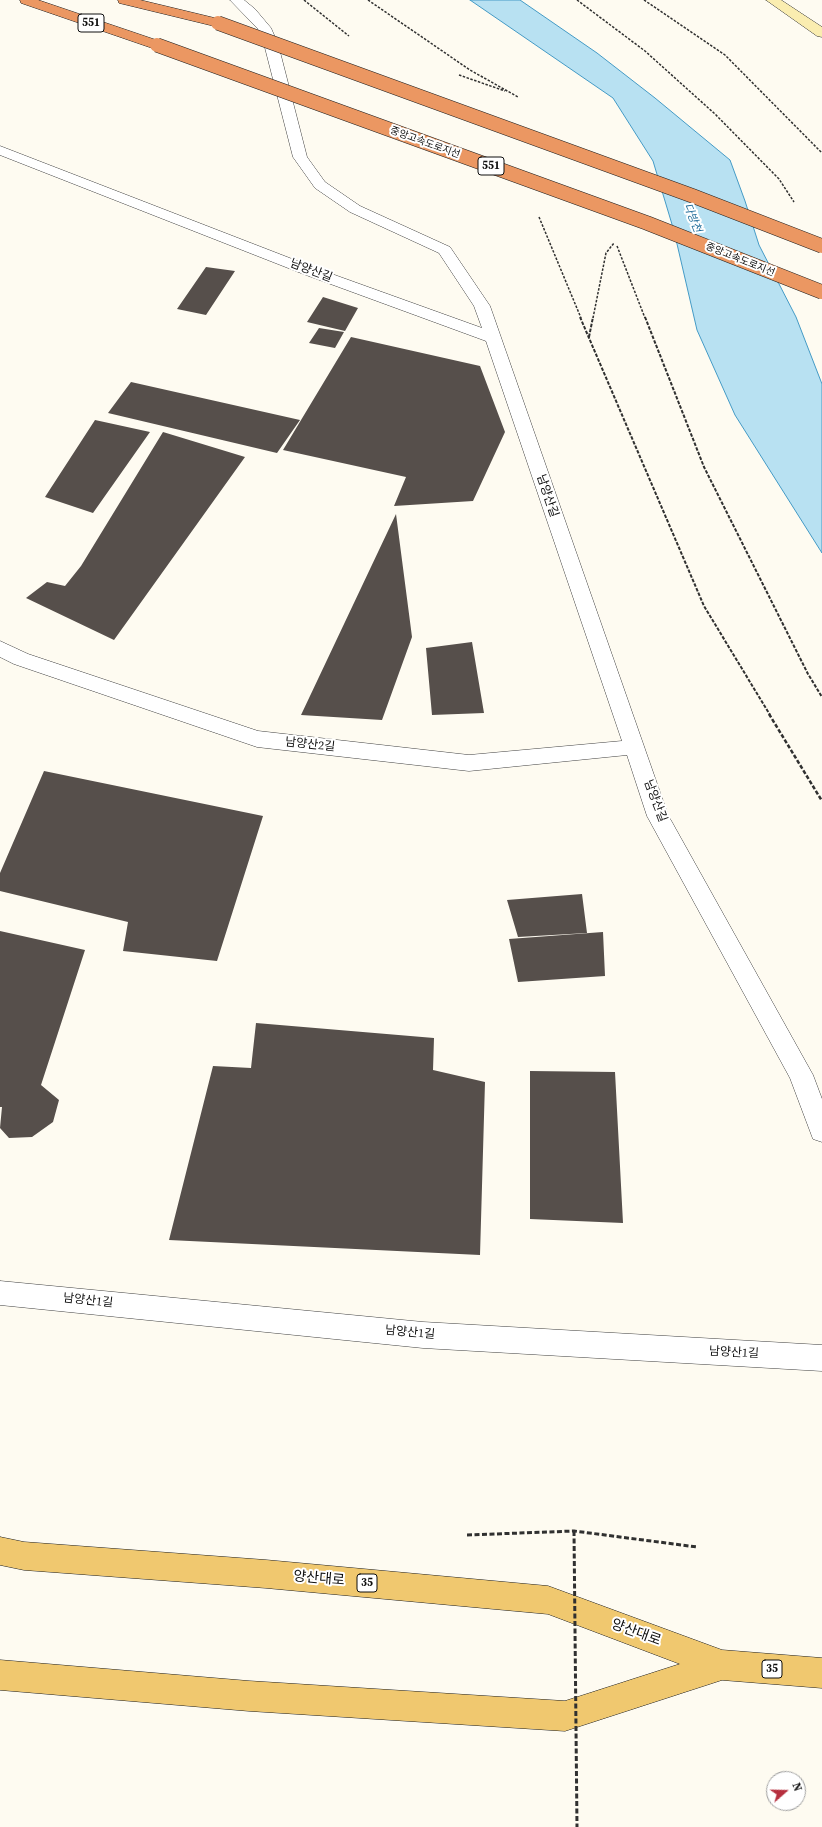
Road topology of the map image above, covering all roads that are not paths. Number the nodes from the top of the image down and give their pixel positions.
1 (26, 0) edge
2 (124, 0) edge
3 (236, 0) edge
4 (772, 0) edge
5 (822, 33) edge
6 (0, 150) edge
7 (822, 246) edge
8 (822, 292) edge
9 (493, 338) junction
10 (0, 648) edge
11 (635, 747) junction
12 (822, 1131) edge
13 (0, 1293) edge
14 (822, 1358) edge
15 (0, 1551) edge
16 (722, 1665) junction
17 (822, 1673) edge
18 (0, 1675) edge

1 - 8 highway, 중앙고속도로지선 / 551, bridge
2 - 7 highway, bridge
3 - 9 street
4 - 5 main road
6 - 9 street, 남양산길
9 - 11 street, 남양산길
10 - 11 street, 남양산2길
11 - 12 street, 남양산길
13 - 14 street, 남양산1길
15 - 16 main road, 양산대로 / 35
16 - 17 main road, 양산대로 / 35
16 - 18 main road, 양산대로 / 35

